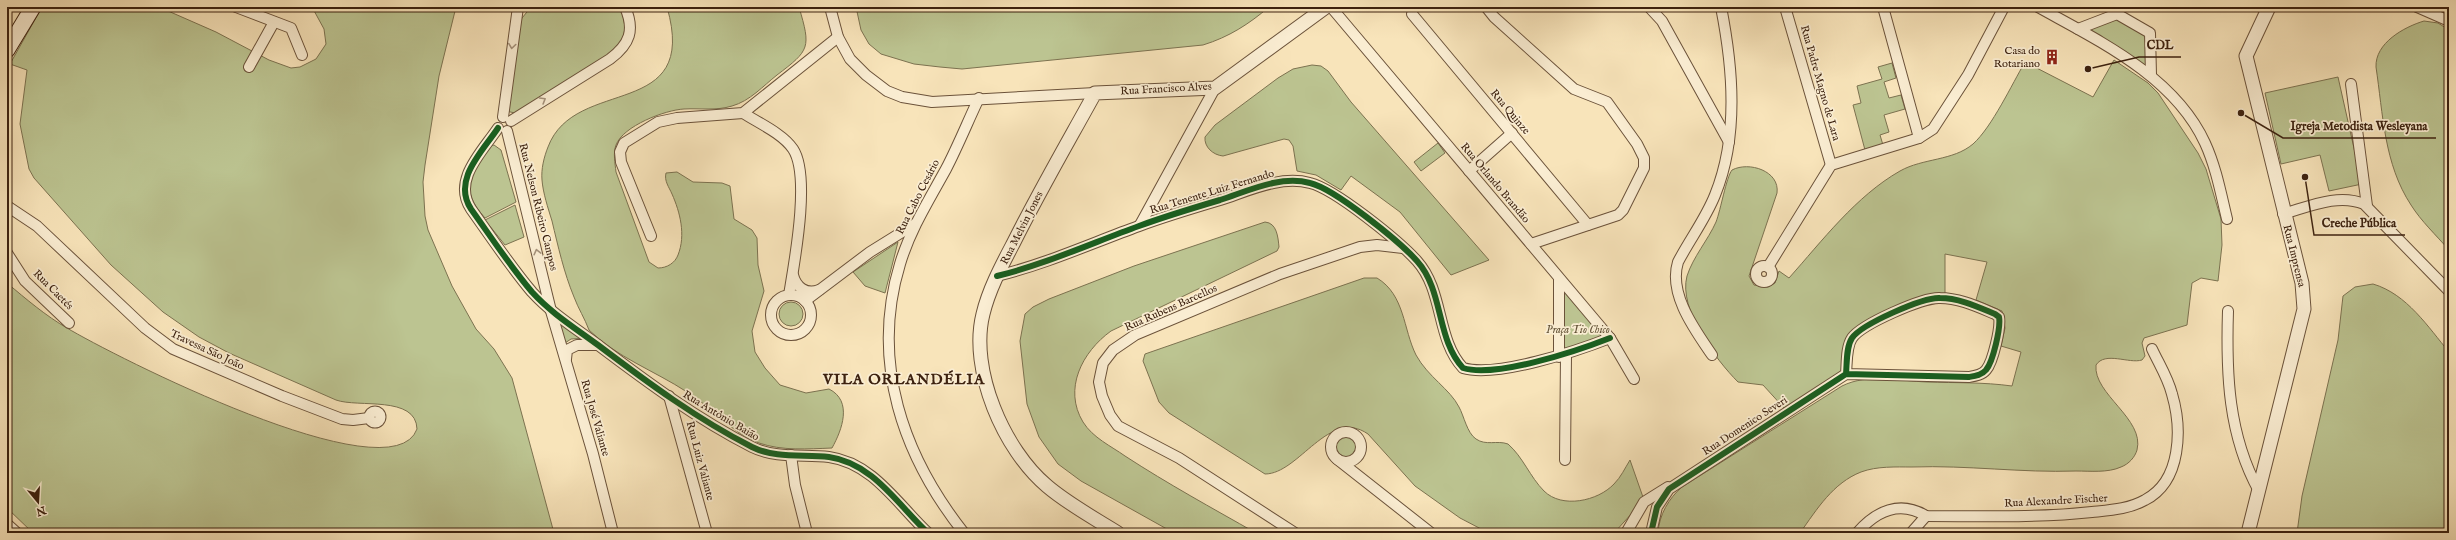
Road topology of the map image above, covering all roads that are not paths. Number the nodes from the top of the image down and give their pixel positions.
1 (33, 7) edge
2 (236, 7) edge
3 (518, 7) edge
4 (525, 7) edge
5 (626, 7) edge
6 (830, 7) edge
7 (1326, 7) edge
8 (1331, 7) edge
9 (1486, 7) edge
10 (1649, 7) edge
11 (1721, 7) edge
12 (1785, 7) edge
13 (1883, 7) edge
14 (2004, 7) edge
15 (2038, 7) edge
16 (2269, 7) edge
17 (2417, 7) edge
18 (251, 10) edge
19 (1412, 14) dead end
20 (516, 20) junction
21 (2449, 21) edge
22 (274, 22) junction
23 (2078, 29) junction
24 (838, 38) junction
25 (7, 50) edge
26 (302, 55) dead end
27 (249, 67) dead end
28 (2151, 75) junction
29 (2351, 84) dead end
30 (1215, 88) junction
31 (1095, 93) junction
32 (980, 98) junction
33 (743, 113) junction
34 (505, 124) junction
35 (1512, 133) junction
36 (1919, 138) junction
37 (1729, 142) junction
38 (1831, 165) junction
39 (1469, 170) junction
40 (7, 206) edge
41 (2368, 206) junction
42 (2283, 214) junction
43 (2227, 219) dead end
44 (915, 224) junction
45 (1140, 225) junction
46 (1588, 225) junction
47 (651, 236) dead end
48 (1531, 244) junction
49 (1403, 248) junction
50 (7, 252) edge
51 (1768, 267) dead end
52 (792, 274) junction
53 (997, 276) junction
54 (1560, 280) junction
55 (821, 289) junction
56 (2449, 291) edge
57 (789, 296) junction
58 (805, 301) junction
59 (551, 311) junction
60 (2228, 311) dead end
61 (69, 323) dead end
62 (1610, 338) junction
63 (598, 345) junction
64 (2152, 349) dead end
65 (1712, 355) dead end
66 (1562, 356) junction
67 (566, 359) junction
68 (1846, 374) junction
69 (1634, 379) dead end
70 (669, 396) junction
71 (369, 418) dead end
72 (791, 455) junction
73 (1337, 459) dead end
74 (1565, 460) dead end
75 (1684, 478) junction
76 (2259, 491) junction
77 (1640, 510) junction
78 (1655, 512) junction
79 (1926, 516) junction
80 (7, 524) edge
81 (17, 533) edge
82 (613, 533) edge
83 (707, 533) edge
84 (807, 533) edge
85 (928, 533) edge
86 (964, 533) edge
87 (1118, 533) edge
88 (1295, 533) edge
89 (1431, 533) edge
90 (1626, 533) edge
91 (1651, 533) edge
92 (1857, 533) edge
93 (1911, 533) edge
94 (2248, 533) edge

1 - 25 main road
2 - 18 street
3 - 20 street, Rua Nelson Ribeiro Campos
4 - 20 street
34 -> 5 street, Rua Nelson Ribeiro Campos
6 - 24 street
7 - 30 street, Rua Francisco Alves
8 - 39 street, Rua Orlando Brandão
9 - 46 street
10 - 37 street
11 - 37 street
12 - 38 street, Rua Padre Magno de Lara
13 - 36 street
14 - 36 street
15 - 23 street
16 - 42 street, Rua Imprensa
17 - 21 street
18 - 22 street
19 - 35 street, Rua Quinze
20 -> 34 street, Rua Nelson Ribeiro Campos
22 - 26 street
22 - 27 street
23 - 28 street
23 - 28 street
24 - 32 street, Rua Francisco Alves
24 - 33 street
28 - 43 street
29 - 41 street
30 - 31 street, Rua Francisco Alves
30 - 45 street
31 - 32 street, Rua Francisco Alves
31 - 53 street, Rua Melvin Jones
32 - 44 street, Rua Cabo Cesário
33 - 47 street
33 - 52 street
59 -> 34 street, Rua Nelson Ribeiro Campos
34 - 59 street, Rua Nelson Ribeiro Campos
35 - 39 street
35 - 46 street, Rua Quinze
36 - 38 street
37 - 65 street
38 - 51 street
39 - 48 street, Rua Orlando Brandão
40 - 71 street, Travessa São João
41 - 42 street
41 - 56 street
42 - 76 street, Rua Imprensa
44 - 55 street
44 - 86 street, Rua Cabo Cesário
45 - 49 street, Rua Tenente Luiz Fernando
45 - 53 street, Rua Tenente Luiz Fernando
46 - 48 street
48 - 54 street, Rua Orlando Brandão
49 - 66 street, Rua Tenente Luiz Fernando
49 - 88 street, Rua Rubens Barcellos
50 - 61 street, Rua Caetés
52 - 55 street
52 - 57 street
53 - 87 street, Rua Melvin Jones
54 - 62 street, Rua Orlando Brandão
54 - 66 street
55 - 58 street
57 - 58 street
57 - 58 street
59 - 63 street, Rua Antônio Baião
59 - 67 street, Rua José Valiante
60 - 76 street
62 - 66 street
62 - 69 street, Rua Orlando Brandão
63 - 67 street
63 - 70 street, Rua Antônio Baião
64 - 79 street, Rua Alexandre Fischer
66 - 74 street
67 - 82 street, Rua José Valiante
68 - 68 street
68 - 75 street, Rua Domenico Severi
70 - 72 street, Rua Antônio Baião
70 - 83 street, Rua Luiz Valiante
72 - 84 street
72 - 85 street, Rua Antônio Baião
73 - 89 street
75 - 77 street
75 - 78 street, Rua Domenico Severi
76 - 94 street, Rua Imprensa
77 - 78 street
77 - 90 street
78 - 91 street, Rua Domenico Severi
79 - 92 street, Rua Alexandre Fischer
79 - 93 street
80 - 81 street

